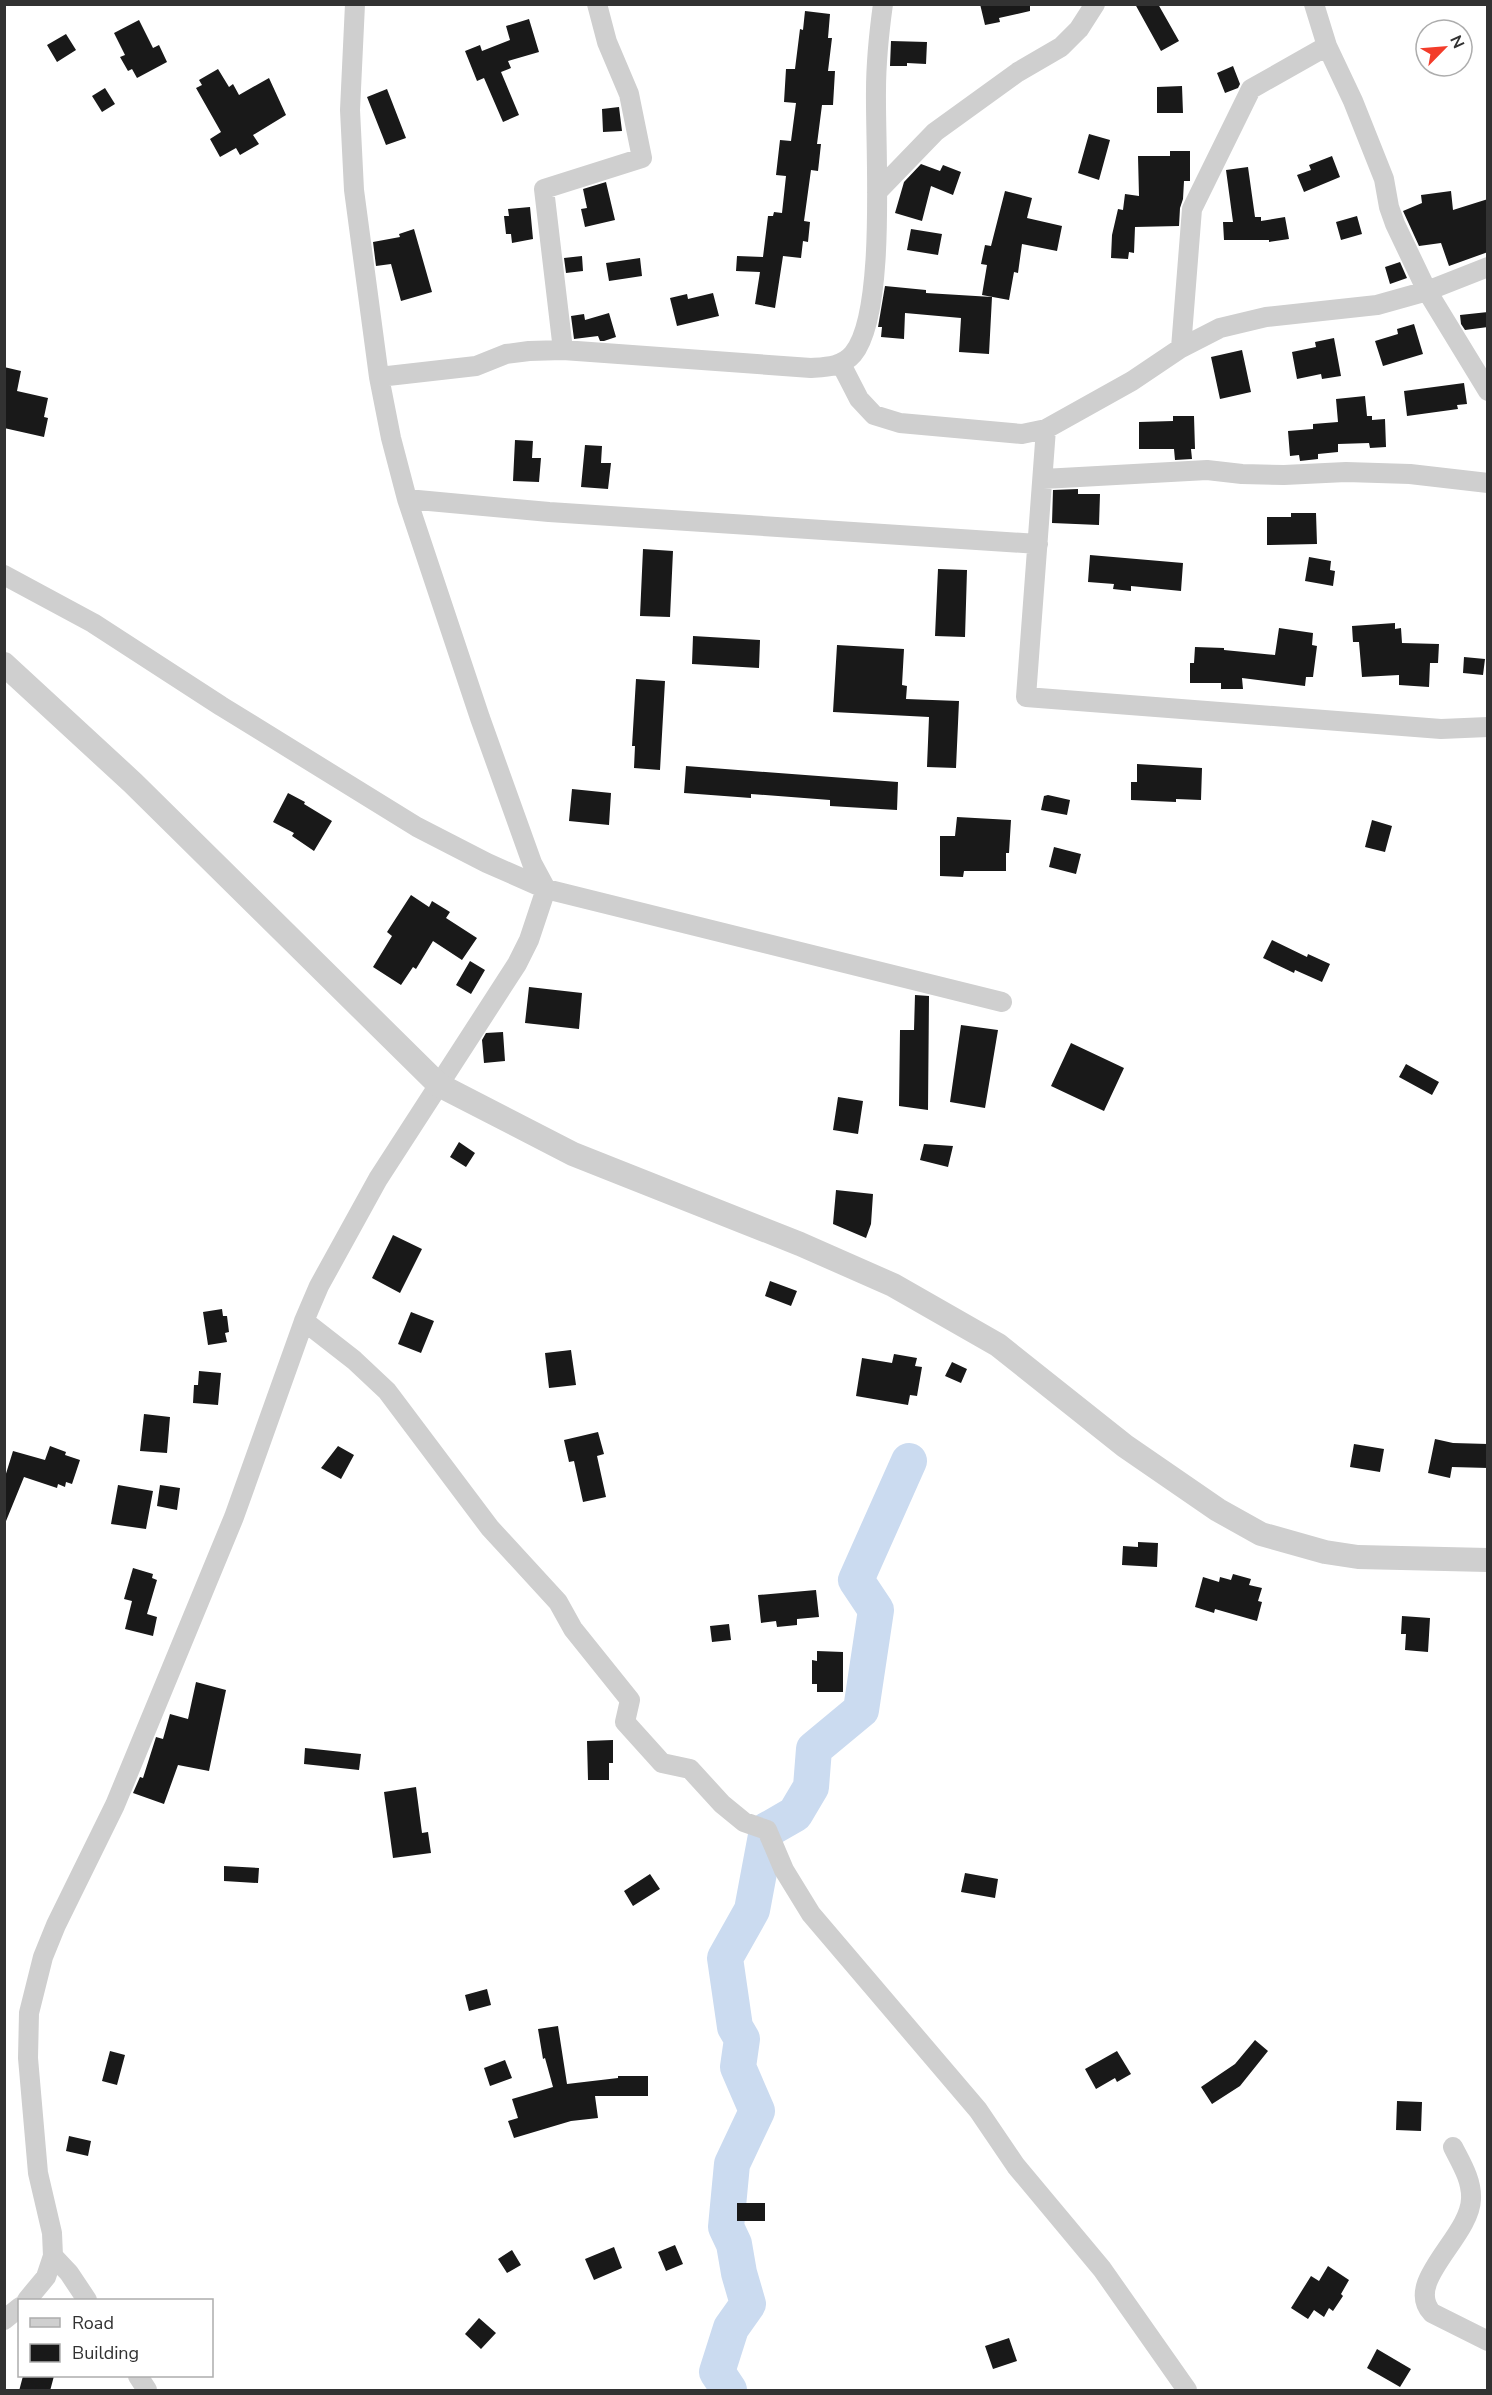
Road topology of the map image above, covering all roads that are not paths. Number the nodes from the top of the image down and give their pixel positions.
1 (355, 4) edge
2 (597, 4) edge
3 (883, 4) edge
4 (1095, 4) edge
5 (1314, 4) edge
6 (1327, 46) junction
7 (877, 192) junction
8 (1488, 267) edge
9 (1427, 291) junction
10 (1181, 348) junction
11 (563, 350) junction
12 (841, 364) junction
13 (379, 377) junction
14 (1488, 391) edge
15 (1047, 429) junction
16 (1043, 479) junction
17 (1488, 483) edge
18 (407, 499) junction
19 (1038, 544) junction
20 (4, 575) edge
21 (4, 664) edge
22 (1488, 728) edge
23 (546, 889) junction
24 (1002, 1002) dead end
25 (440, 1085) junction
26 (304, 1321) junction
27 (1488, 1560) edge
28 (1453, 2147) dead end
29 (53, 2256) junction
30 (29, 2299) edge
31 (86, 2299) edge
32 (18, 2309) edge
33 (4, 2320) edge
34 (1488, 2341) edge
35 (139, 2377) edge
36 (147, 2391) edge
37 (1187, 2391) edge

1 - 13 street
2 - 11 street
3 - 7 street
4 - 7 street
5 - 6 street
6 - 9 street
6 - 10 street
7 - 12 street
8 - 9 street
9 - 10 street
9 - 14 street
10 - 15 street
11 - 12 street
11 - 13 street
12 - 15 street
13 - 18 street
15 - 16 street
16 - 17 street
16 - 19 street
18 - 19 street
18 - 23 street
19 - 22 street
20 - 23 street
21 - 25 street
23 - 24 street
23 - 25 street
25 - 26 street
25 - 27 street
26 - 29 street
26 - 37 street
28 - 34 street
29 - 30 street
29 - 31 street
32 - 33 street
35 - 36 street

